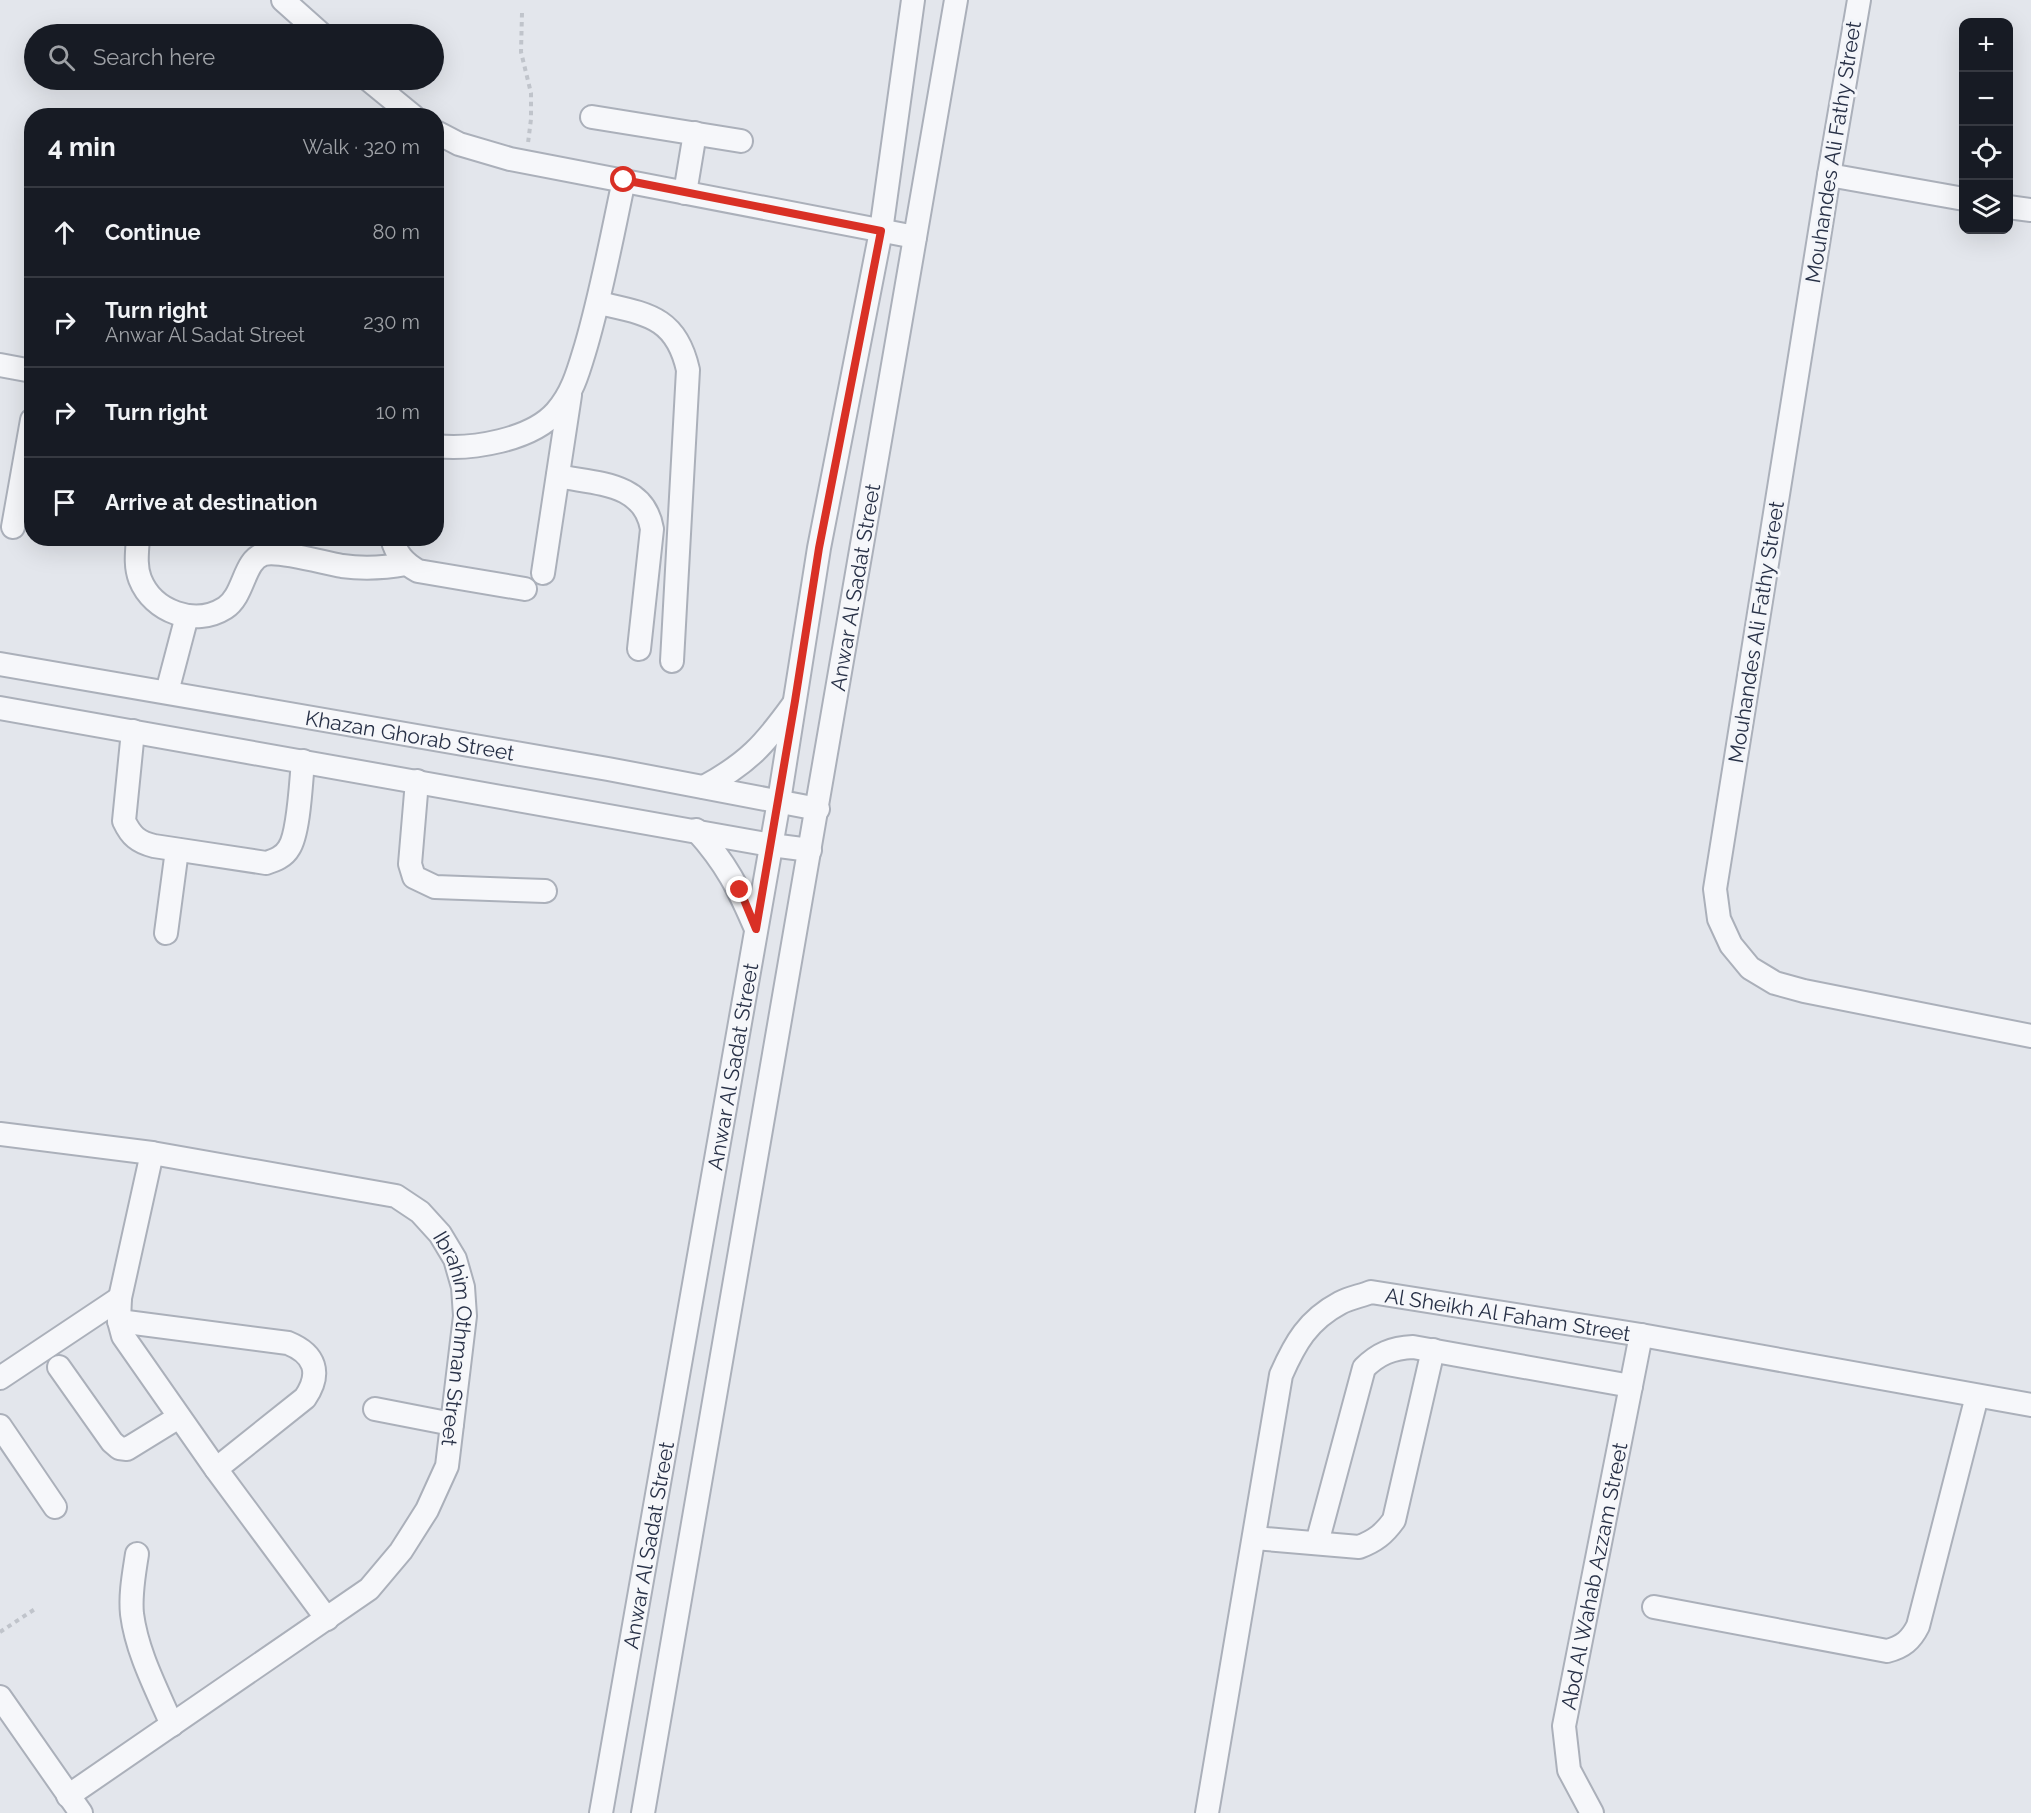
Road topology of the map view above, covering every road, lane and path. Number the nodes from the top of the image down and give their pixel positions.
1 (913, 0) edge
2 (956, 0) edge
3 (1859, 0) edge
4 (291, 3) edge
5 (522, 13) dead end
6 (311, 24) edge
7 (381, 90) edge
8 (403, 108) edge
9 (592, 117) dead end
10 (695, 133) junction
11 (444, 136) edge
12 (741, 141) dead end
13 (526, 162) junction
14 (1829, 175) junction
15 (624, 180) junction
16 (685, 193) junction
17 (1959, 198) edge
18 (2013, 208) edge
19 (2031, 210) edge
20 (881, 231) junction
21 (915, 237) junction
22 (598, 303) junction
23 (0, 365) edge
24 (24, 370) edge
25 (571, 391) junction
26 (444, 446) edge
27 (24, 465) edge
28 (558, 476) junction
29 (13, 527) dead end
30 (138, 546) edge
31 (394, 546) edge
32 (406, 564) junction
33 (678, 564) junction
34 (648, 570) junction
35 (543, 573) dead end
36 (525, 589) dead end
37 (187, 616) junction
38 (639, 649) dead end
39 (672, 661) dead end
40 (0, 665) edge
41 (166, 692) junction
42 (795, 701) junction
43 (0, 708) edge
44 (133, 731) junction
45 (303, 761) junction
46 (417, 781) junction
47 (704, 787) junction
48 (779, 801) junction
49 (818, 809) junction
50 (696, 830) junction
51 (771, 845) junction
52 (177, 850) junction
53 (810, 850) junction
54 (545, 891) dead end
55 (756, 929) junction
56 (166, 933) dead end
57 (2031, 1036) edge
58 (0, 1134) edge
59 (152, 1153) junction
60 (120, 1298) junction
61 (119, 1321) junction
62 (1641, 1335) junction
63 (1432, 1350) junction
64 (59, 1367) dead end
65 (3, 1370) edge
66 (1631, 1386) junction
67 (1977, 1396) junction
68 (2031, 1405) edge
69 (375, 1409) dead end
70 (179, 1417) junction
71 (452, 1424) junction
72 (0, 1426) edge
73 (216, 1469) junction
74 (55, 1507) dead end
75 (1254, 1538) junction
76 (1317, 1543) junction
77 (137, 1554) dead end
78 (1653, 1607) dead end
79 (35, 1609) dead end
80 (327, 1619) junction
81 (0, 1632) edge
82 (0, 1697) edge
83 (172, 1725) junction
84 (74, 1804) edge
85 (601, 1813) edge
86 (643, 1813) edge
87 (1207, 1813) edge
88 (1592, 1813) edge

1 - 20 street, Anwar Al Sadat Street
2 - 21 street, Anwar Al Sadat Street
3 - 14 street, Mouhandes Ali Fathy Street
4 - 6 street
5 - 13 path
7 - 8 street
9 - 10 street
10 - 12 street
10 - 16 street
11 - 13 street
13 - 15 street
14 - 17 street
14 - 57 street, Mouhandes Ali Fathy Street
15 - 16 street
15 - 22 street
16 - 20 street
18 - 19 street
20 - 21 street
20 - 42 street, Anwar Al Sadat Street
21 - 49 street, Anwar Al Sadat Street
22 - 25 street
22 - 33 street
23 - 24 street
25 - 26 street
25 - 28 street
27 - 29 street
28 - 34 street
28 - 35 street
30 - 37 street
31 - 32 street
32 - 36 street
32 - 37 street
33 - 34 street
33 - 39 street
34 - 38 street
37 - 41 street
40 - 41 street, Khazan Ghorab Street
41 - 47 street, Khazan Ghorab Street
42 - 47 street
42 - 48 street, Anwar Al Sadat Street
43 - 44 street
44 - 45 street
44 - 52 street
45 - 46 street
45 - 52 street
46 - 50 street
46 - 54 street
47 - 48 street, Khazan Ghorab Street
48 - 49 street, Khazan Ghorab Street
48 - 51 street, Anwar Al Sadat Street
49 - 53 street, Anwar Al Sadat Street
50 - 51 street
50 - 55 street
51 - 53 street
51 - 55 street, Anwar Al Sadat Street
52 - 56 street
53 - 86 street, Anwar Al Sadat Street
55 - 85 street, Anwar Al Sadat Street
58 - 59 street, Ibrahim Othman Street
59 - 60 street
59 - 71 street, Ibrahim Othman Street
60 - 61 street
60 - 65 street
61 - 70 street
61 - 73 street
62 - 66 street, Abd Al Wahab Azzam Street
62 - 67 street, Al Sheikh Al Faham Street
62 - 75 street, Al Sheikh Al Faham Street
63 - 66 street
63 - 76 street
63 - 76 street
64 - 70 street
66 - 88 street, Abd Al Wahab Azzam Street
67 - 68 street, Al Sheikh Al Faham Street
67 - 78 street
69 - 71 street
70 - 73 street
71 - 80 street, Ibrahim Othman Street
72 - 74 street
73 - 80 street
75 - 76 street
75 - 87 street, Al Sheikh Al Faham Street
77 - 83 street
79 - 81 path
80 - 83 street, Ibrahim Othman Street
82 - 84 street
83 - 84 street, Ibrahim Othman Street

